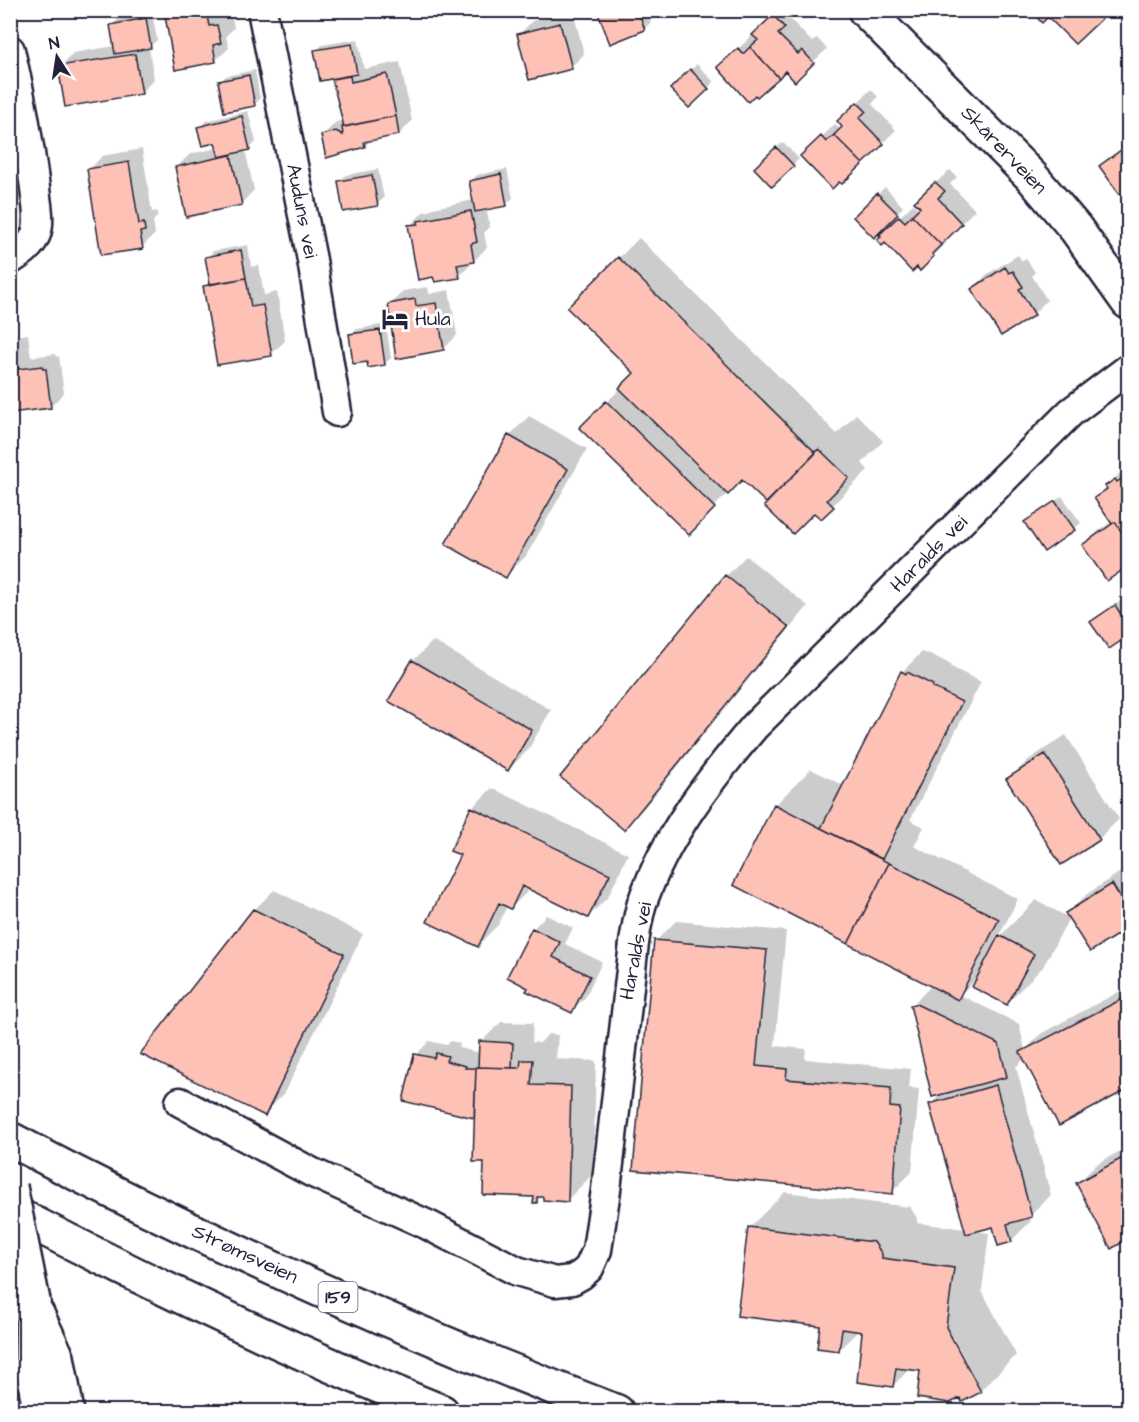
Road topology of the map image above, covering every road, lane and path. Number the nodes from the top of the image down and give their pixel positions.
1 (262, 10) edge
2 (865, 10) edge
3 (10, 50) edge
4 (10, 260) edge
5 (1128, 302) edge
6 (1128, 369) edge
7 (338, 412) dead end
8 (180, 1101) dead end
9 (10, 1139) edge
10 (10, 1187) edge
11 (10, 1211) edge
12 (34, 1305) junction
13 (10, 1392) edge
14 (35, 1412) edge
15 (40, 1412) edge
16 (68, 1412) edge
17 (442, 1412) edge
18 (617, 1412) edge

1 - 7 street, Auduns vei
2 - 5 main road, Skårerveien
3 - 4 street
6 - 8 street, Haralds vei
9 - 18 main road, Strømsveien / 159
10 - 12 main road, bridge
11 - 17 main road
12 - 15 main road
12 - 16 main road
13 - 14 main road

